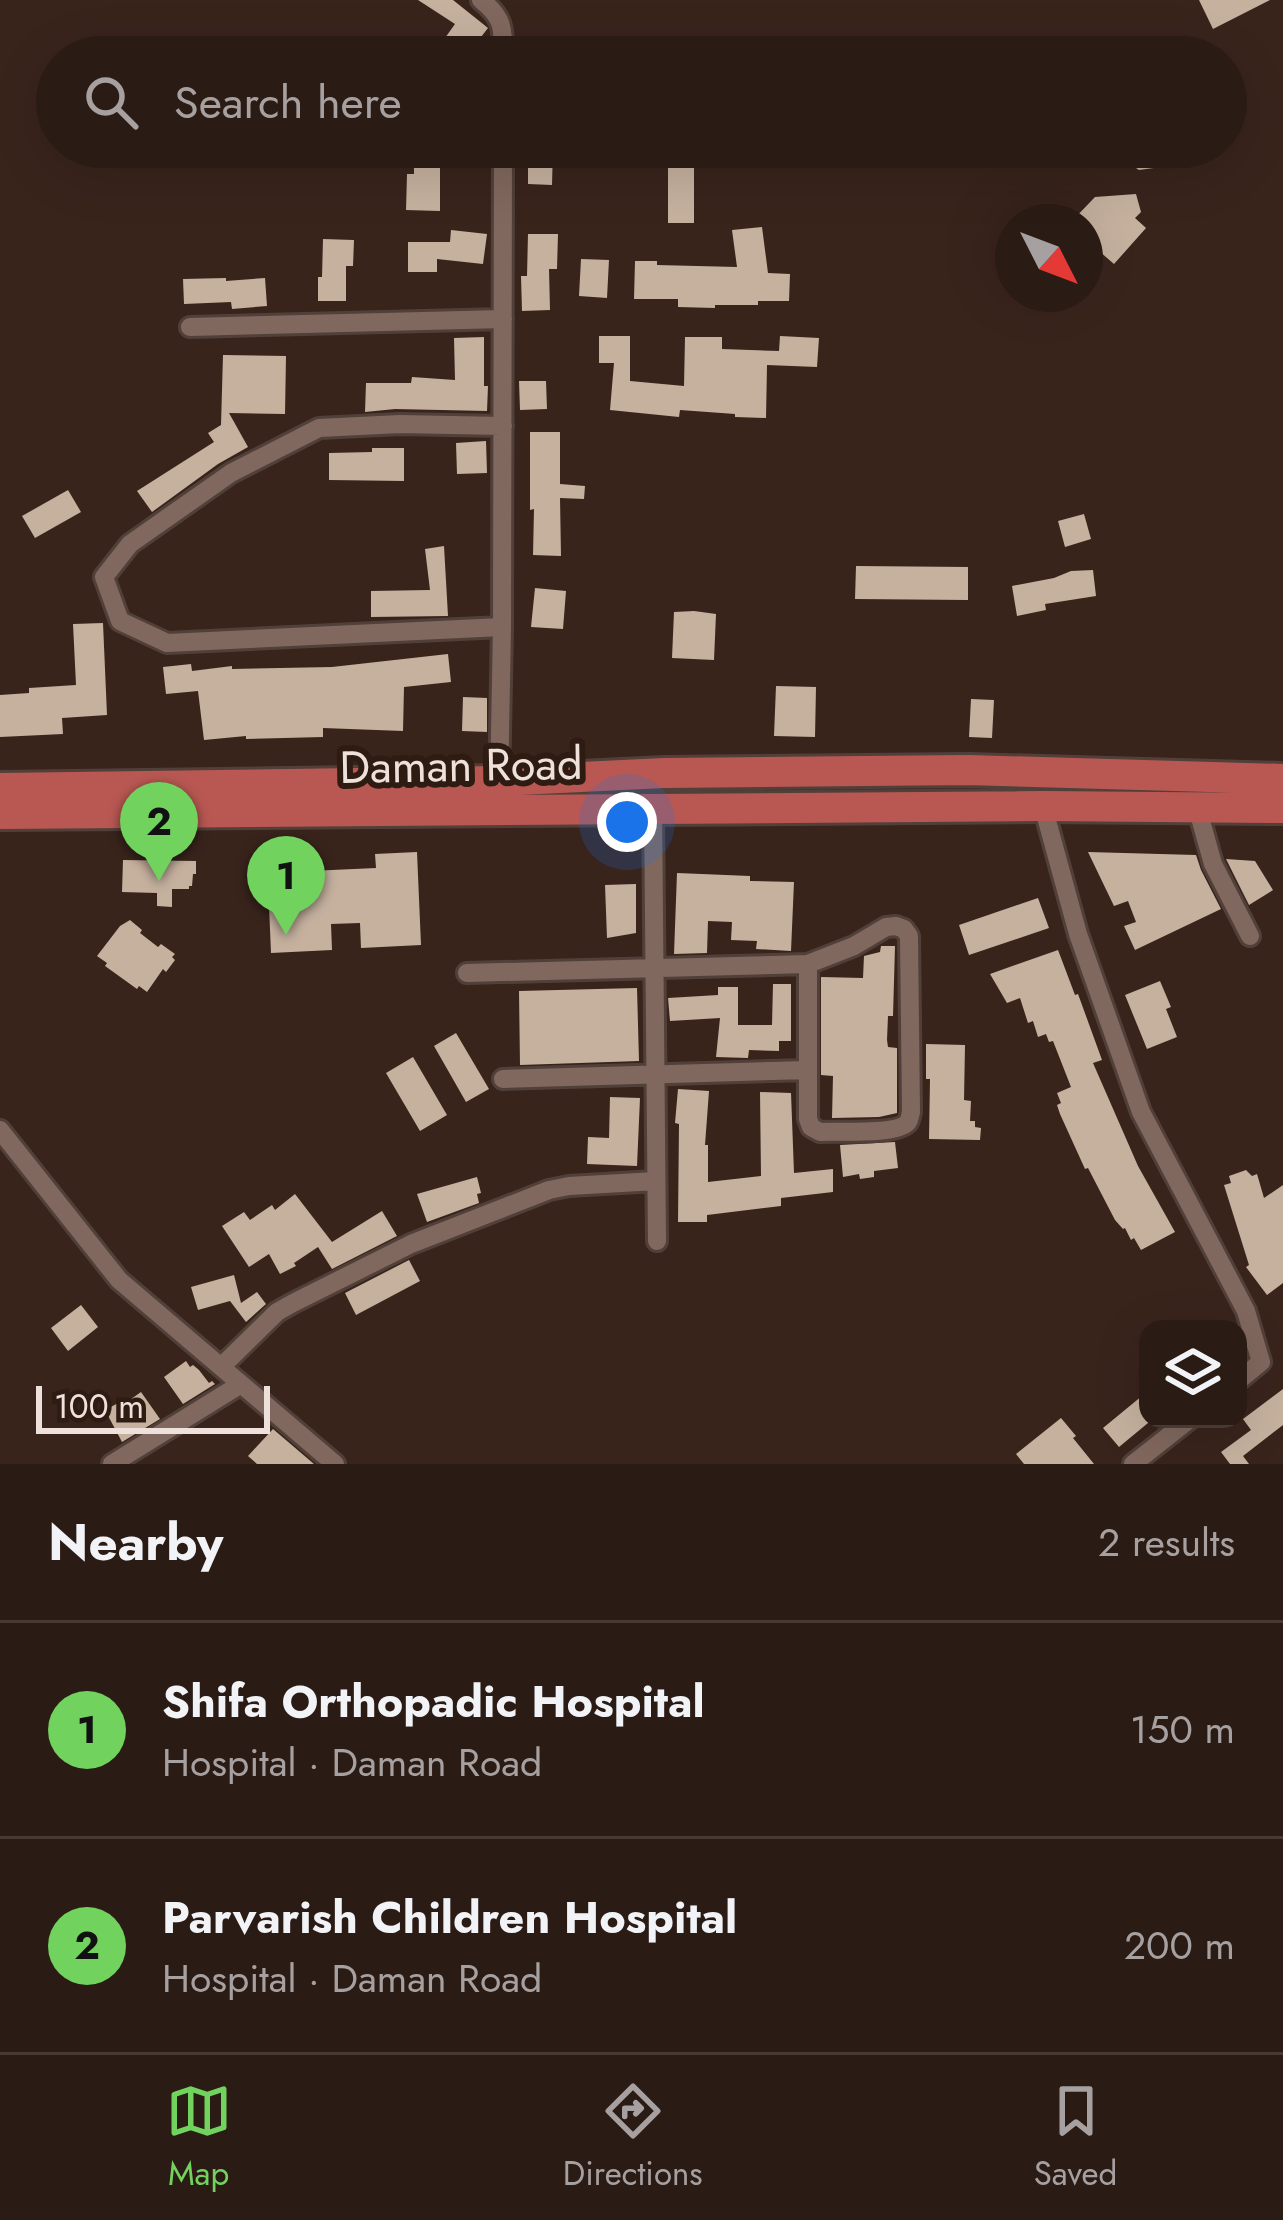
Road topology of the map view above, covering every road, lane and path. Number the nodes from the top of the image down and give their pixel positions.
1 (481, 0) edge
2 (502, 36) edge
3 (502, 168) edge
4 (502, 319) junction
5 (190, 327) dead end
6 (502, 426) junction
7 (502, 627) junction
8 (1283, 779) edge
9 (0, 788) edge
10 (498, 795) junction
11 (1043, 806) junction
12 (1197, 807) junction
13 (653, 808) junction
14 (1283, 808) edge
15 (0, 814) edge
16 (1250, 936) dead end
17 (808, 964) junction
18 (655, 969) junction
19 (467, 974) dead end
20 (808, 1070) junction
21 (656, 1074) junction
22 (503, 1079) dead end
23 (0, 1130) edge
24 (656, 1181) junction
25 (657, 1241) dead end
26 (221, 1367) junction
27 (1247, 1374) edge
28 (241, 1384) junction
29 (1179, 1428) edge
30 (112, 1464) edge
31 (335, 1464) edge
32 (1133, 1464) edge

1 - 2 street
3 - 4 street
4 - 5 street
4 - 6 street
6 - 7 street
6 - 7 street
7 - 10 street
8 - 10 main road
9 - 10 main road
10 - 13 main road, Daman Road
10 - 15 main road, Daman Road
11 - 12 main road, Daman Road
11 - 13 main road, Daman Road
11 - 27 street
12 - 14 main road, Daman Road
12 - 16 street
13 - 18 street
17 - 18 street
17 - 20 street
17 - 20 street
18 - 19 street
18 - 21 street
20 - 21 street
21 - 22 street
21 - 24 street
23 - 26 street
24 - 25 street
24 - 26 street
26 - 28 street
28 - 30 street
28 - 31 street
29 - 32 street

